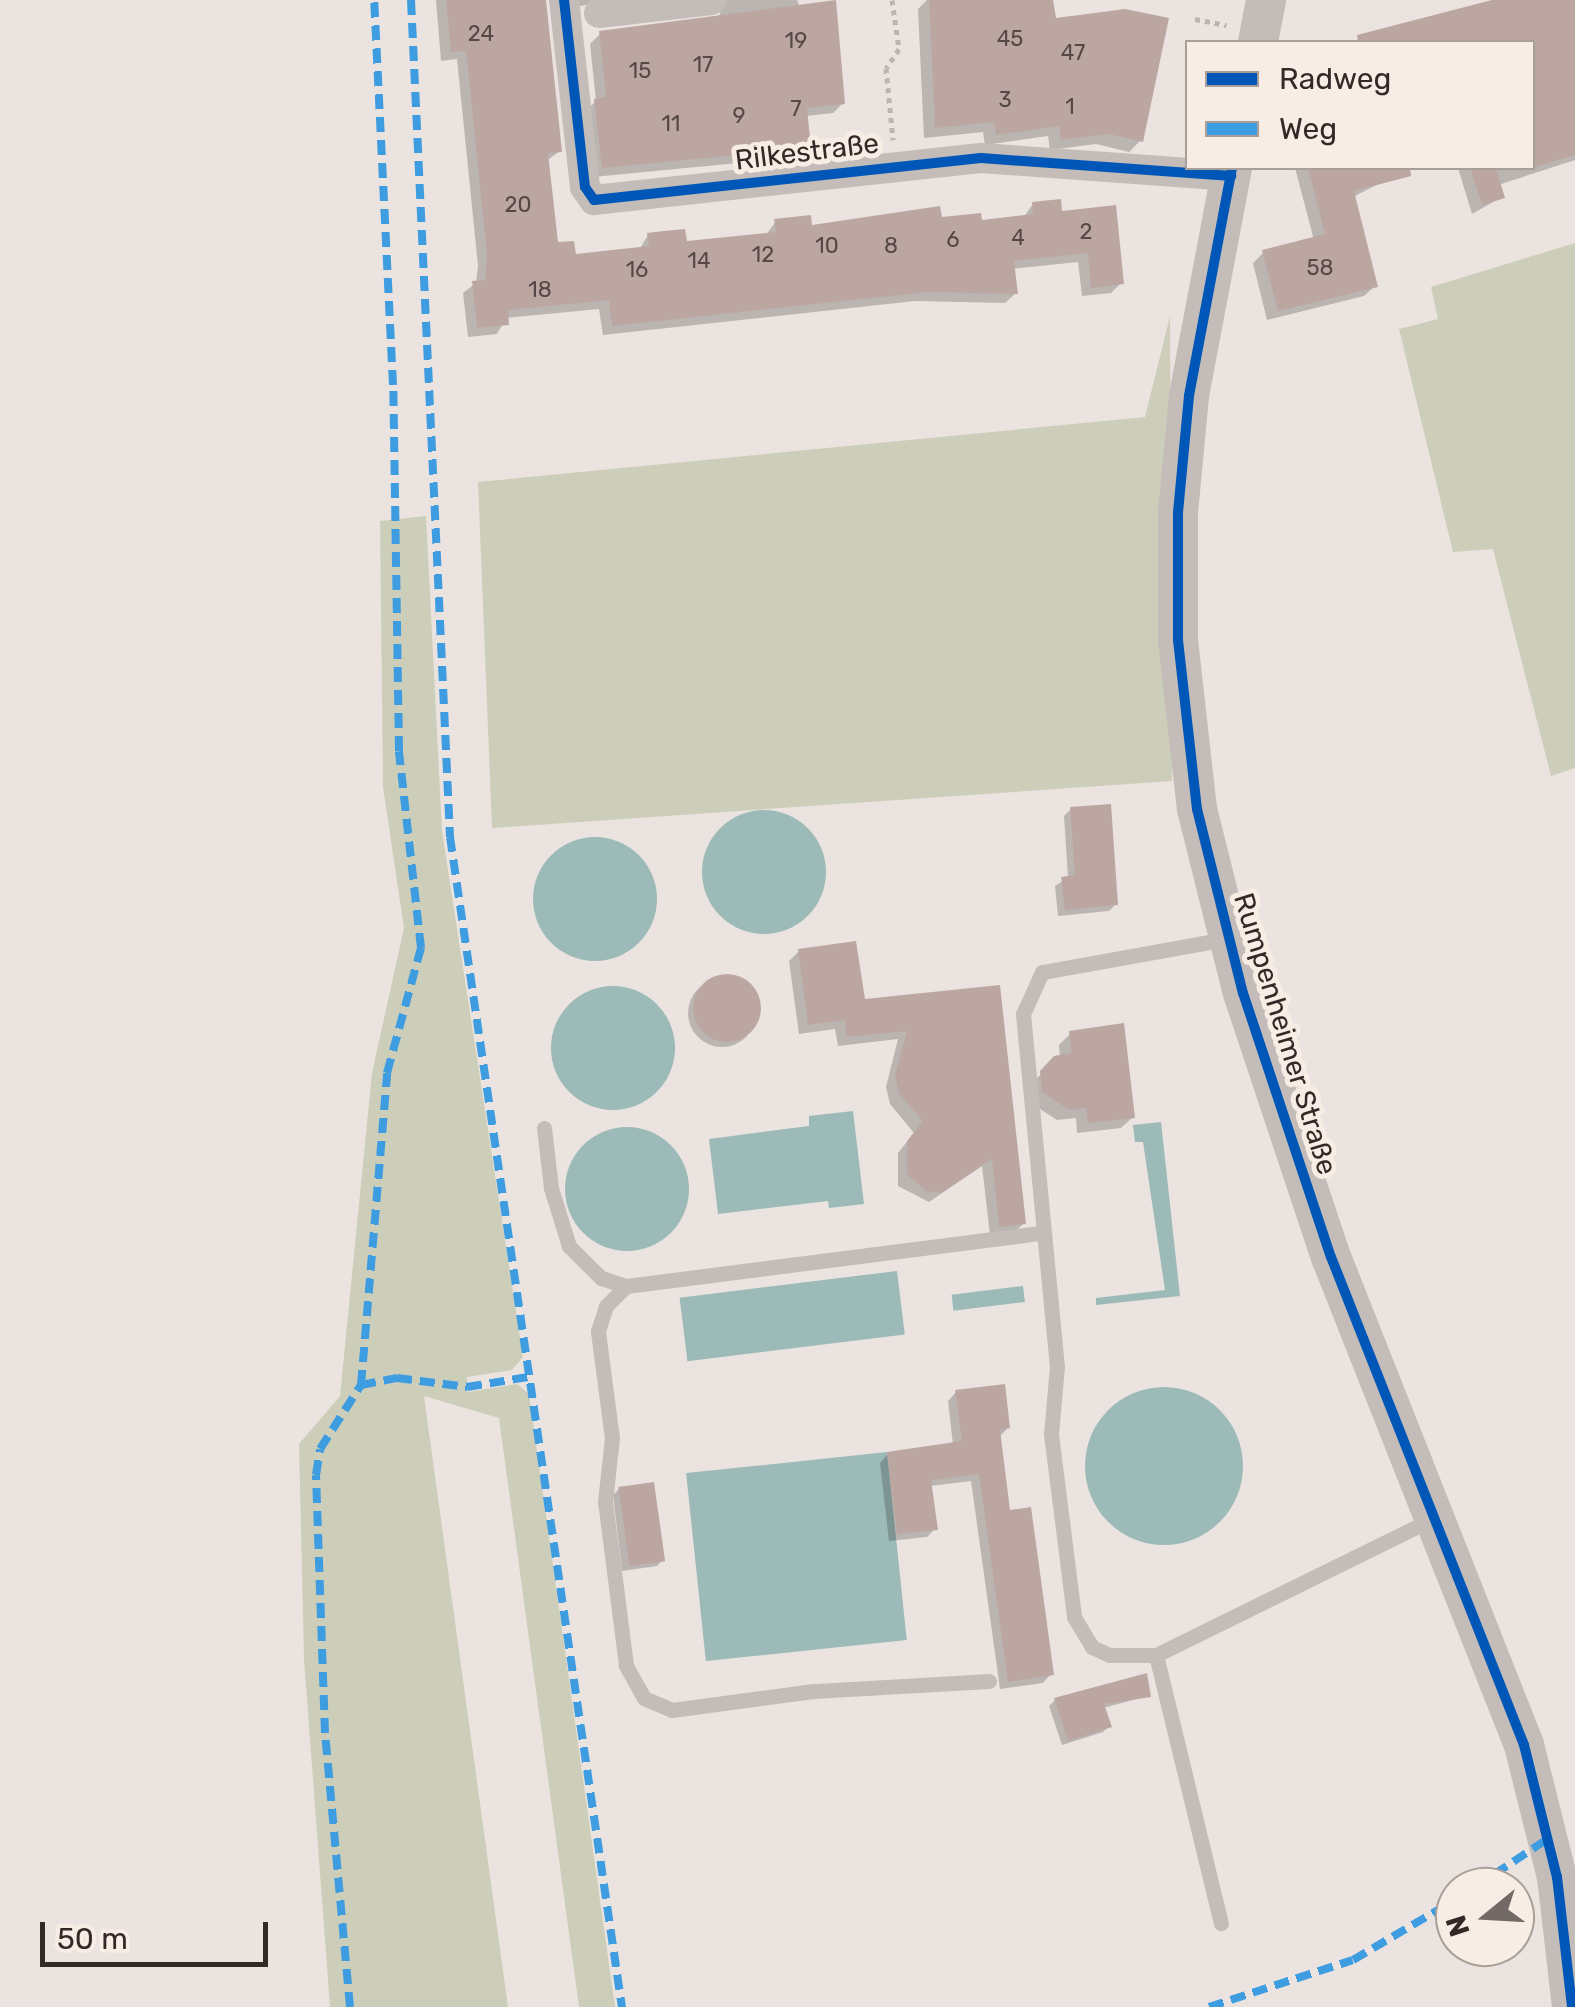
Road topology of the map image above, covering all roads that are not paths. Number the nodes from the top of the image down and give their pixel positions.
1 (564, 0) edge
2 (711, 0) edge
3 (1266, 0) edge
4 (598, 13) dead end
5 (1258, 40) edge
6 (1185, 169) edge
7 (1196, 170) edge
8 (1232, 172) edge
9 (1229, 938) junction
10 (544, 1128) dead end
11 (1042, 1233) junction
12 (626, 1286) junction
13 (1434, 1518) junction
14 (1156, 1655) junction
15 (989, 1681) dead end
16 (1221, 1923) dead end
17 (1572, 2007) edge

1 - 6 street, Rilkestraße
2 - 4 street
3 - 5 street
7 - 8 street, Rilkestraße
8 - 9 street, Rumpenheimer Straße
9 - 11 lane
9 - 13 street, Rumpenheimer Straße
10 - 12 lane
11 - 12 lane
11 - 14 lane
12 - 15 lane
13 - 14 lane
13 - 17 street, Rumpenheimer Straße
14 - 16 lane

